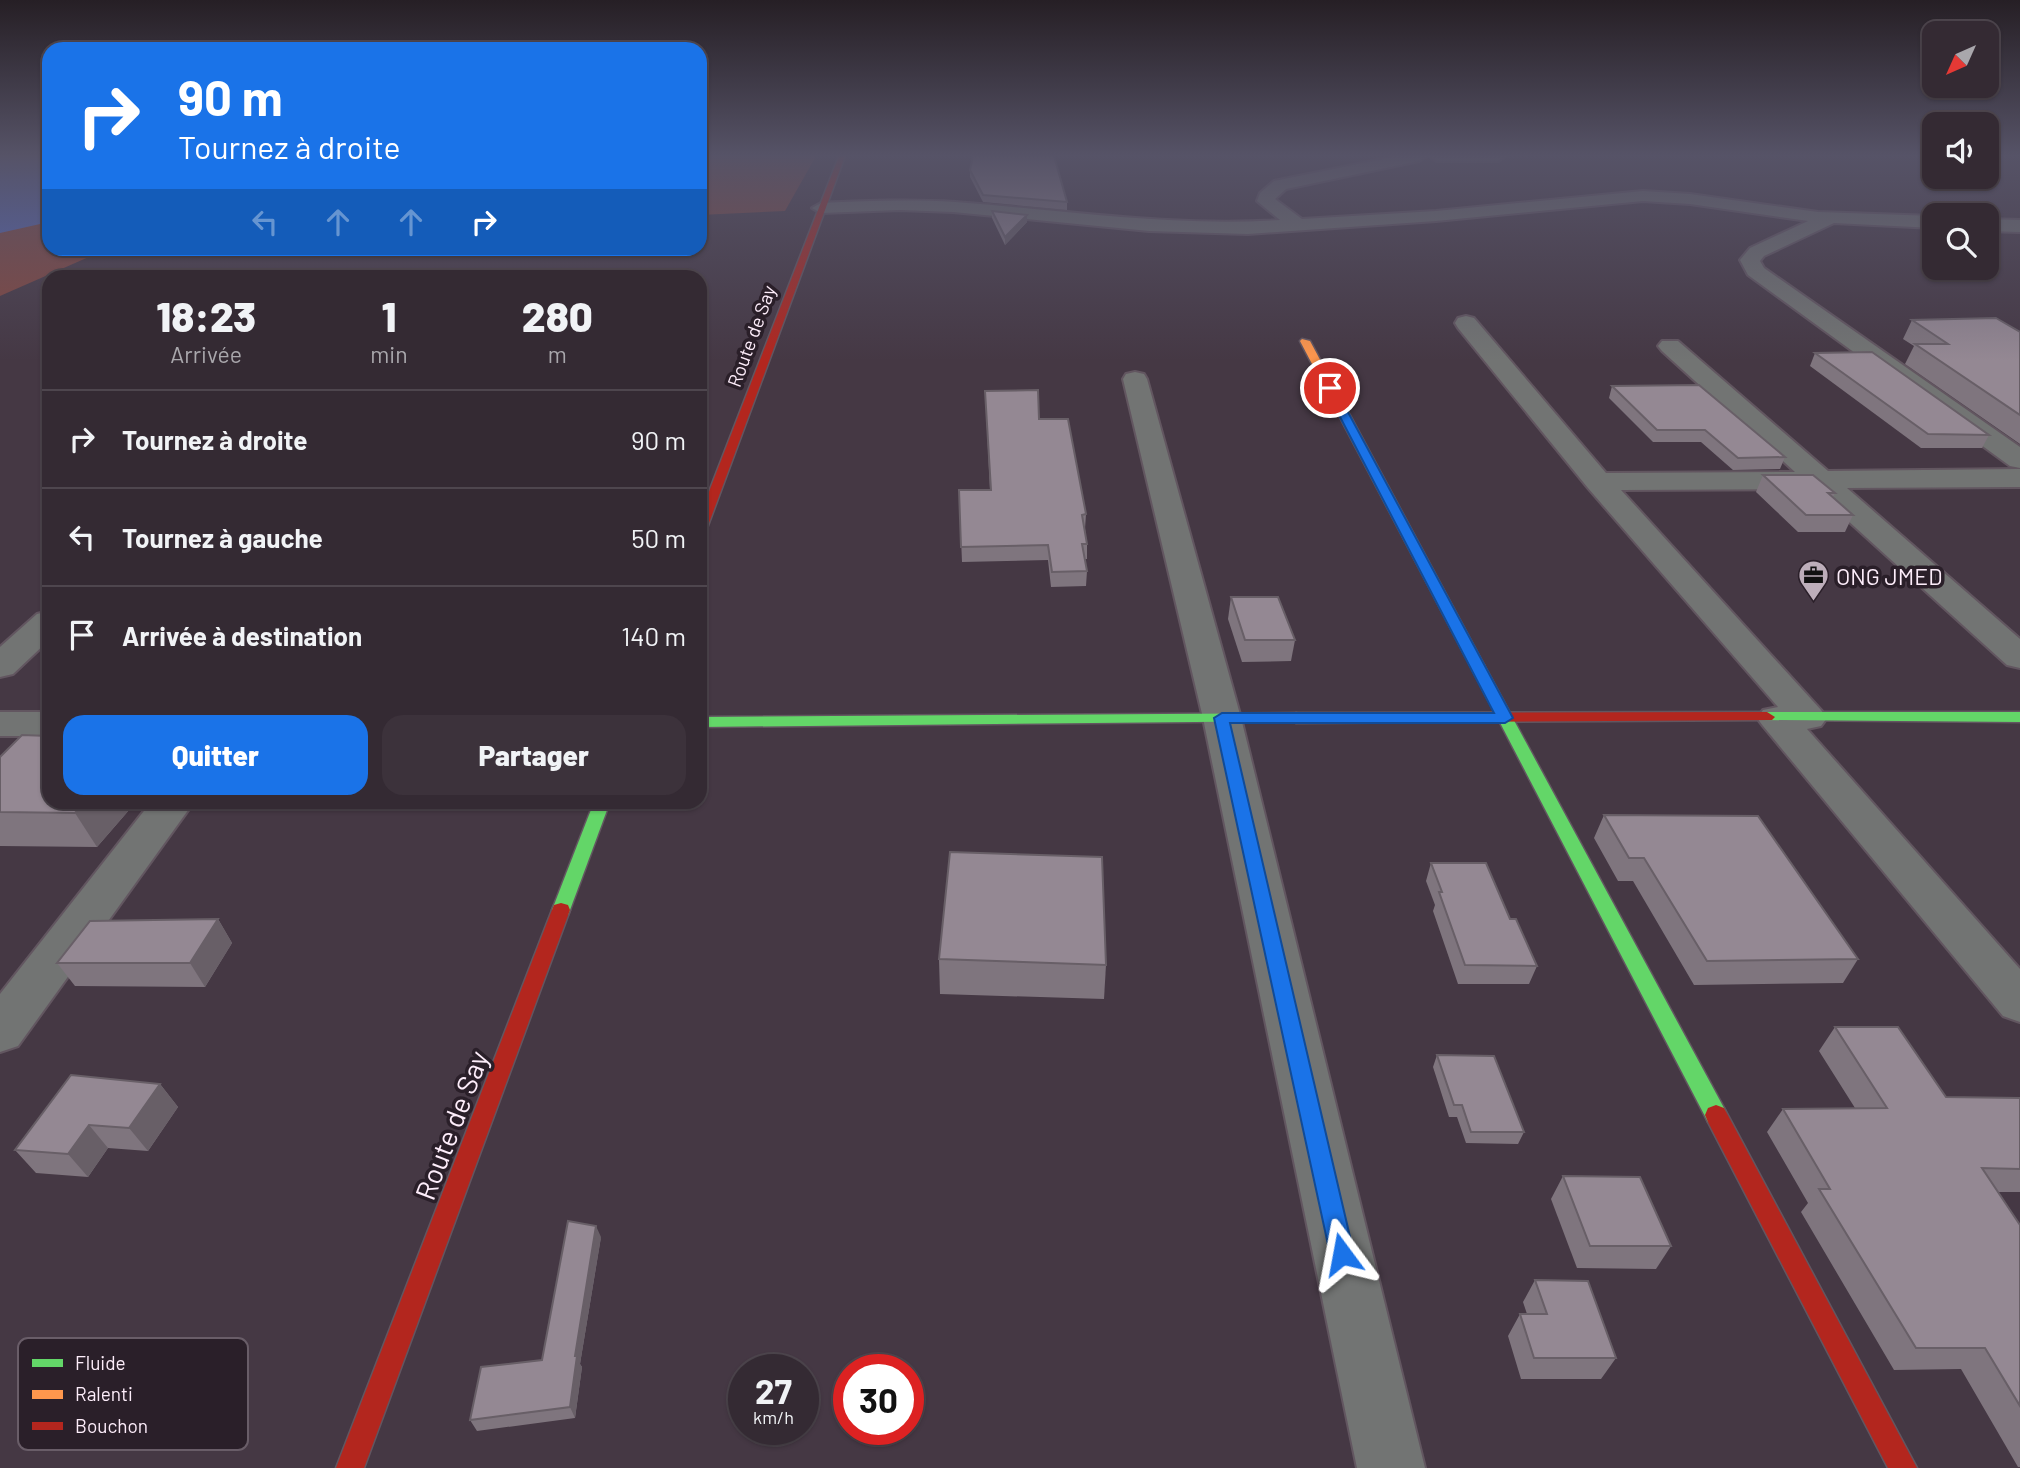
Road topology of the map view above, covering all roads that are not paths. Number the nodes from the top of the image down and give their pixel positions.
1 (815, 225) edge
2 (1144, 225) edge
3 (1298, 225) joint
4 (1306, 225) edge
5 (1818, 225) edge
6 (1999, 225) edge
7 (2020, 226) edge
8 (1466, 323) dead end
9 (1305, 341) dead end
10 (1670, 346) dead end
11 (1135, 379) dead end
12 (2020, 460) edge
13 (2020, 478) edge
14 (1820, 479) junction
15 (1598, 482) junction
16 (707, 512) edge
17 (42, 627) edge
18 (2020, 657) edge
19 (0, 666) edge
20 (1222, 718) junction
21 (1505, 718) junction
22 (1792, 718) junction
23 (2020, 718) edge
24 (707, 722) edge
25 (0, 724) edge
26 (42, 724) edge
27 (168, 809) edge
28 (599, 809) edge
29 (2020, 1002) edge
30 (0, 1031) edge
31 (350, 1468) edge
32 (1391, 1468) edge
33 (1903, 1468) edge

1 - 16 street, Route de Say
2 - 3 street
3 - 4 street
5 - 12 street
6 - 7 street
8 - 15 street
9 - 21 street
10 - 14 street
11 - 20 street
13 - 14 street
14 - 15 street
14 - 18 street
15 - 22 street
17 - 19 street
20 - 21 street
20 - 24 street
20 - 32 street
21 - 22 street
21 - 33 street
22 - 23 street
22 - 29 street
25 - 26 street
27 - 30 street
28 - 31 street, Route de Say

